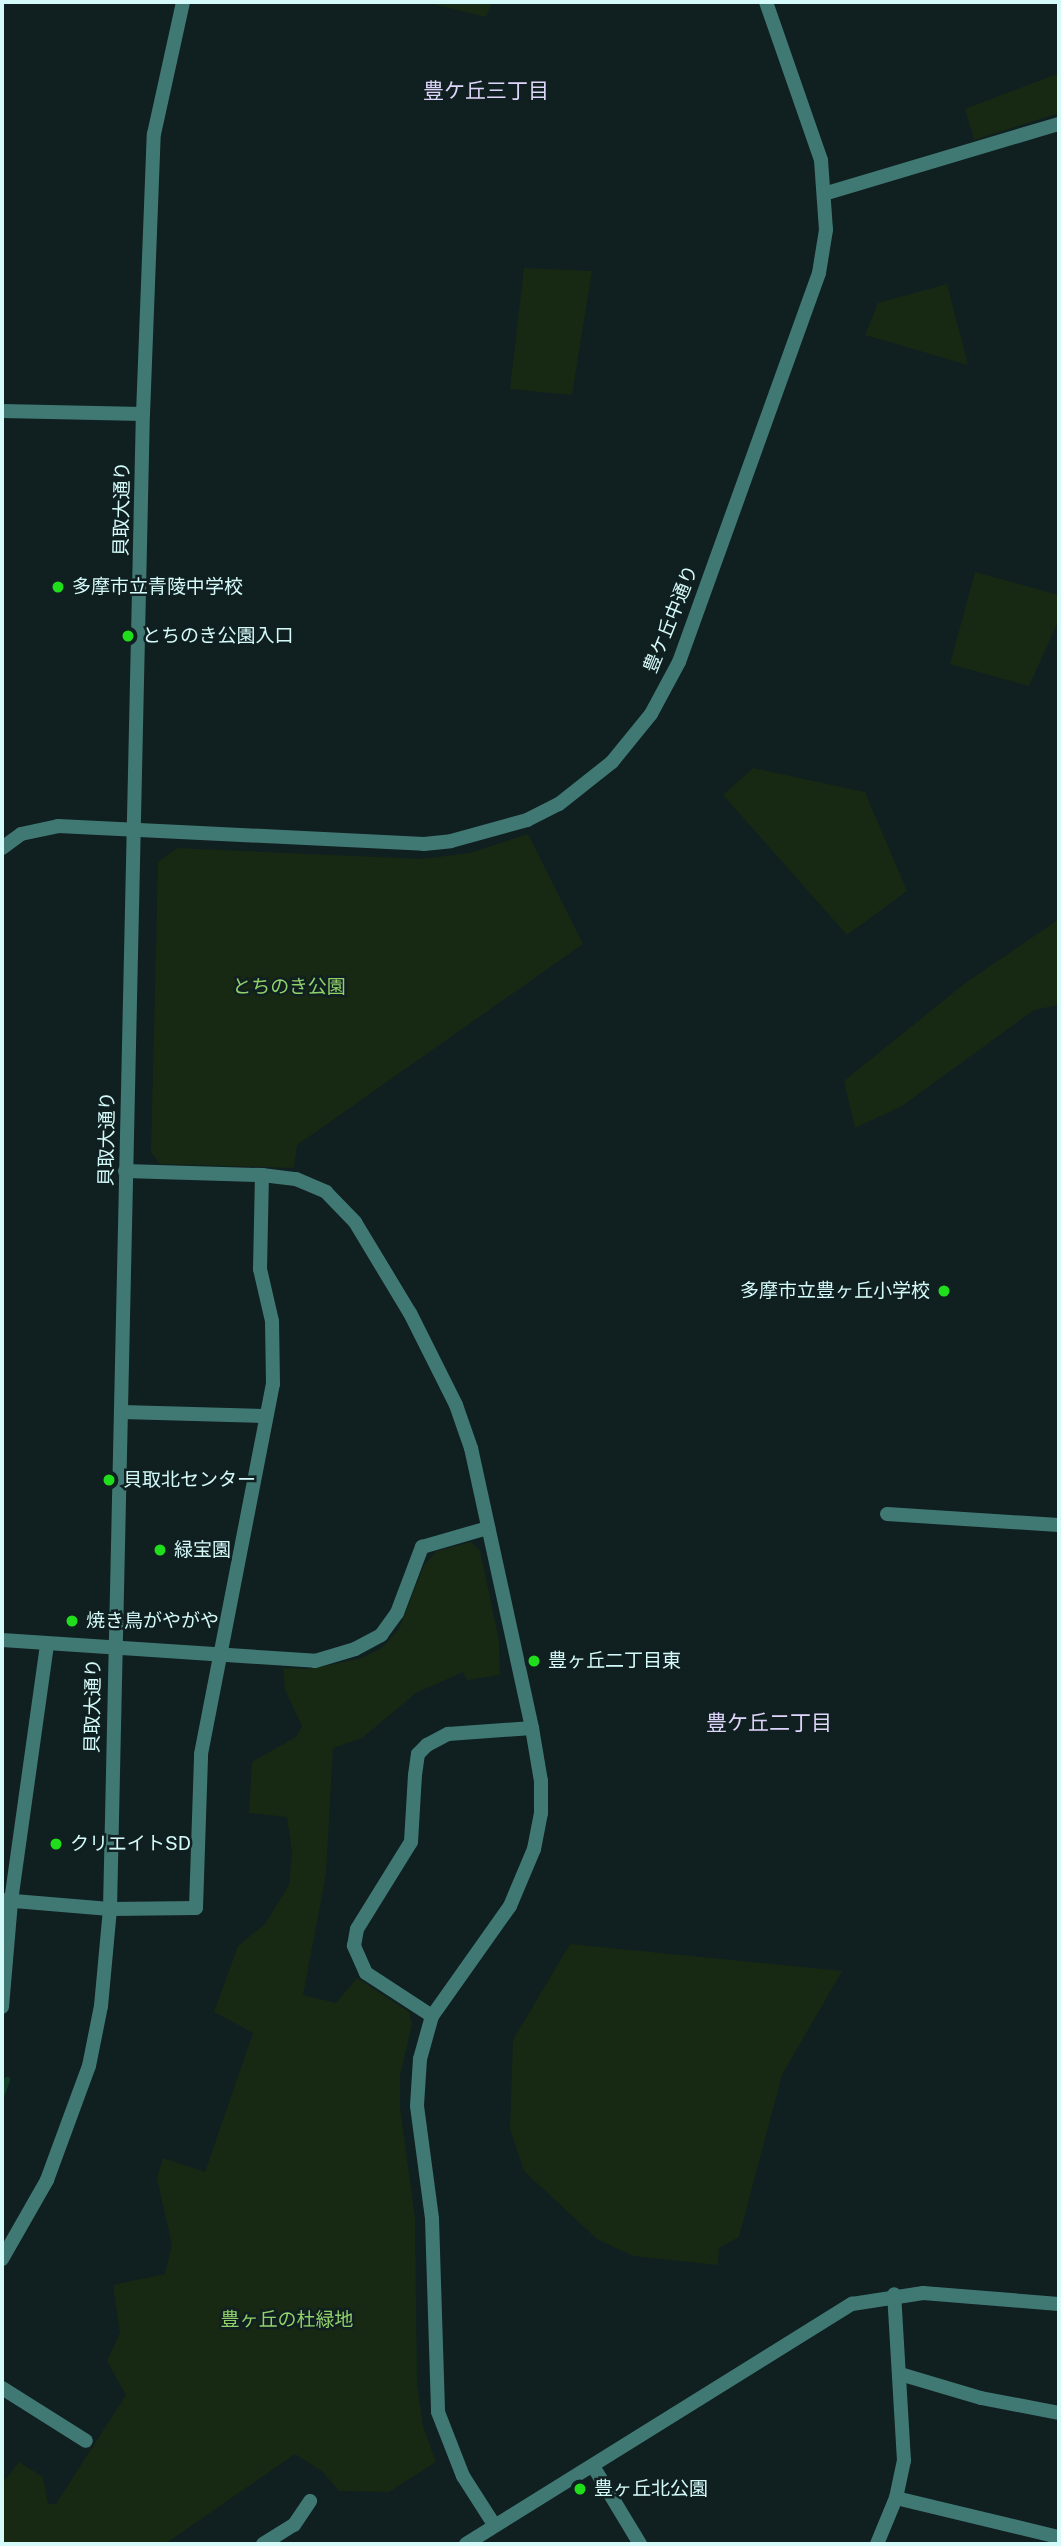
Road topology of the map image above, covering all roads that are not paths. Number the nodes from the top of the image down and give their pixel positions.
1 (183, 2) edge
2 (766, 2) edge
3 (1059, 124) edge
4 (827, 193) junction
5 (2, 411) edge
6 (143, 414) junction
7 (133, 831) junction
8 (2, 848) edge
9 (125, 1171) junction
10 (262, 1175) junction
11 (122, 1412) junction
12 (266, 1416) junction
13 (887, 1514) dead end
14 (1059, 1525) edge
15 (488, 1528) junction
16 (2, 1640) edge
17 (47, 1644) junction
18 (113, 1647) junction
19 (219, 1655) junction
20 (533, 1728) junction
21 (6, 1900) edge
22 (110, 1909) junction
23 (2, 2007) edge
24 (432, 2016) junction
25 (2, 2259) edge
26 (894, 2294) junction
27 (1059, 2304) edge
28 (900, 2374) junction
29 (2, 2388) edge
30 (1059, 2413) edge
31 (86, 2441) dead end
32 (593, 2466) junction
33 (897, 2498) junction
34 (310, 2501) dead end
35 (495, 2525) junction
36 (1059, 2538) edge
37 (263, 2544) edge
38 (466, 2544) edge
39 (640, 2544) edge
40 (877, 2544) edge

1 - 6 street, 貝取大通り
2 - 4 street, 豊ケ丘中通り
3 - 4 street
4 - 7 street, 豊ケ丘中通り
5 - 6 street
6 - 7 street, 貝取大通り
7 - 8 street, 豊ケ丘中通り
7 - 9 street, 貝取大通り
9 - 10 street
9 - 11 street, 貝取大通り
10 - 12 street
10 - 15 street
11 - 12 street
11 - 18 street, 貝取大通り
12 - 19 street
13 - 14 street
15 - 19 street
15 - 20 street
16 - 17 street
17 - 18 street
17 - 21 street
18 - 19 street
18 - 22 street, 貝取大通り
19 - 22 street
20 - 24 street
20 - 24 street
21 - 22 street
21 - 23 street
22 - 25 street, 貝取大通り
24 - 35 street
26 - 27 street
26 - 28 street
26 - 32 street
28 - 30 street
28 - 33 street
29 - 31 street
32 - 35 street
32 - 39 street
33 - 36 street
33 - 40 street
34 - 37 street
35 - 38 street

